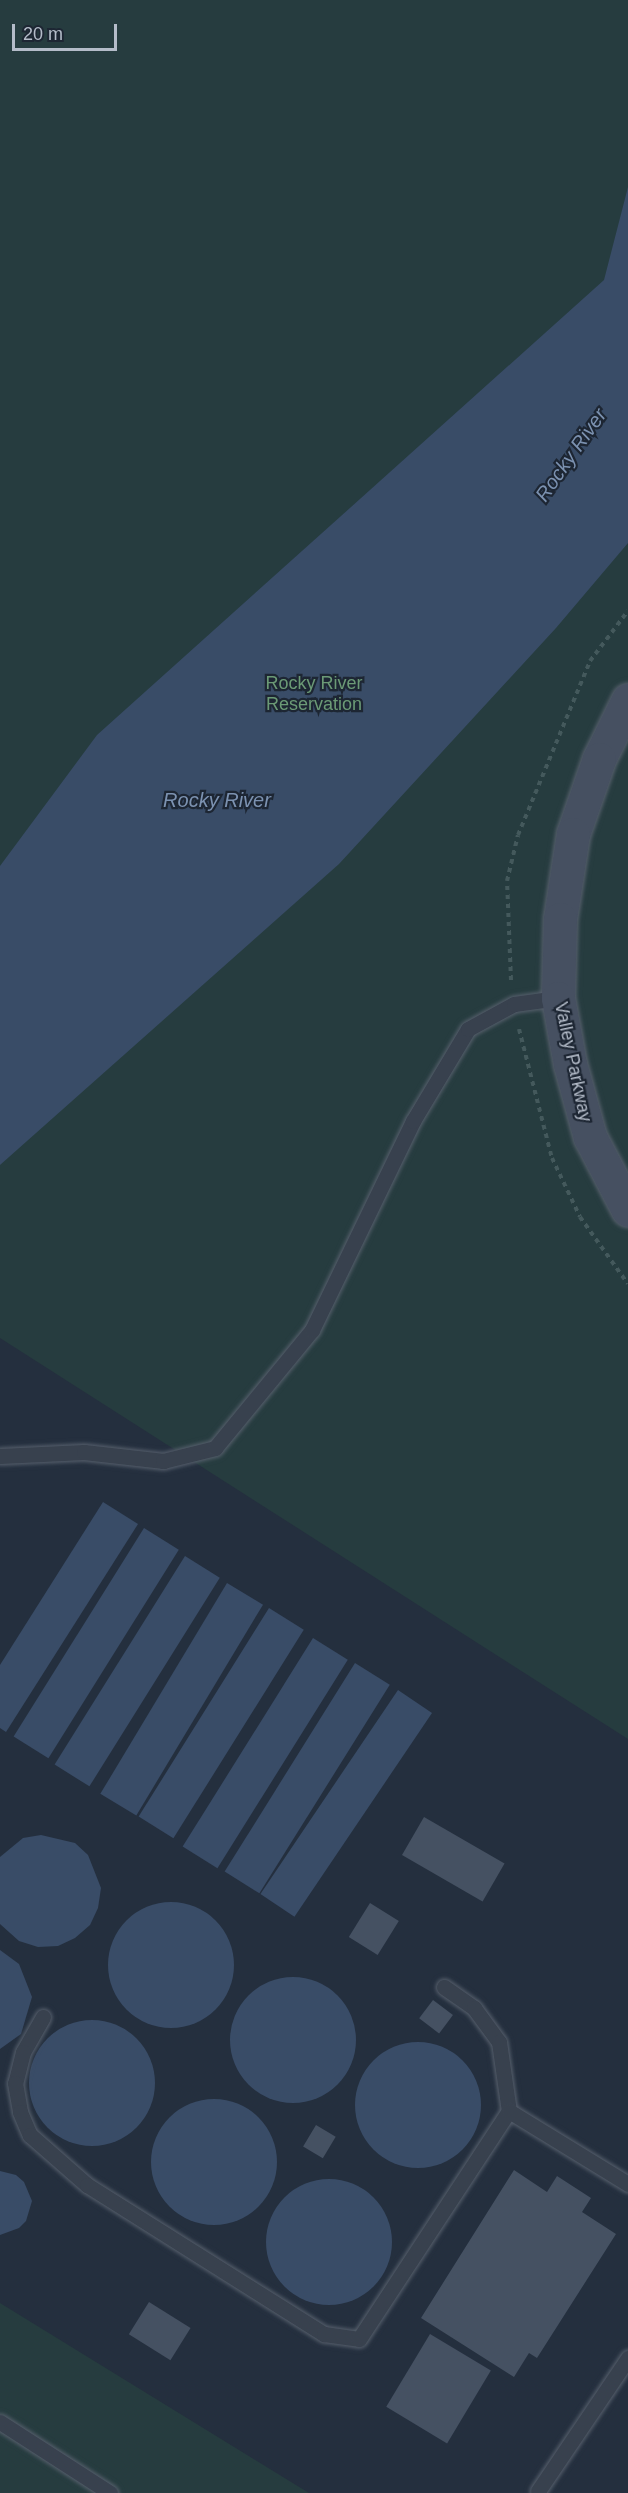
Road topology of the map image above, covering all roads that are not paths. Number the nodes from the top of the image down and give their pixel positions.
1 (628, 700) edge
2 (558, 998) junction
3 (628, 1210) edge
4 (0, 1456) edge
5 (444, 1987) dead end
6 (43, 2017) dead end
7 (509, 2111) junction
8 (628, 2184) edge
9 (628, 2358) edge
10 (0, 2422) edge
11 (538, 2491) dead end
12 (110, 2493) edge

1 - 2 street, Valley Parkway
2 - 3 street, Valley Parkway
2 - 4 lane
5 - 7 lane
6 - 7 lane
7 - 8 lane
9 - 11 lane
10 - 12 lane

